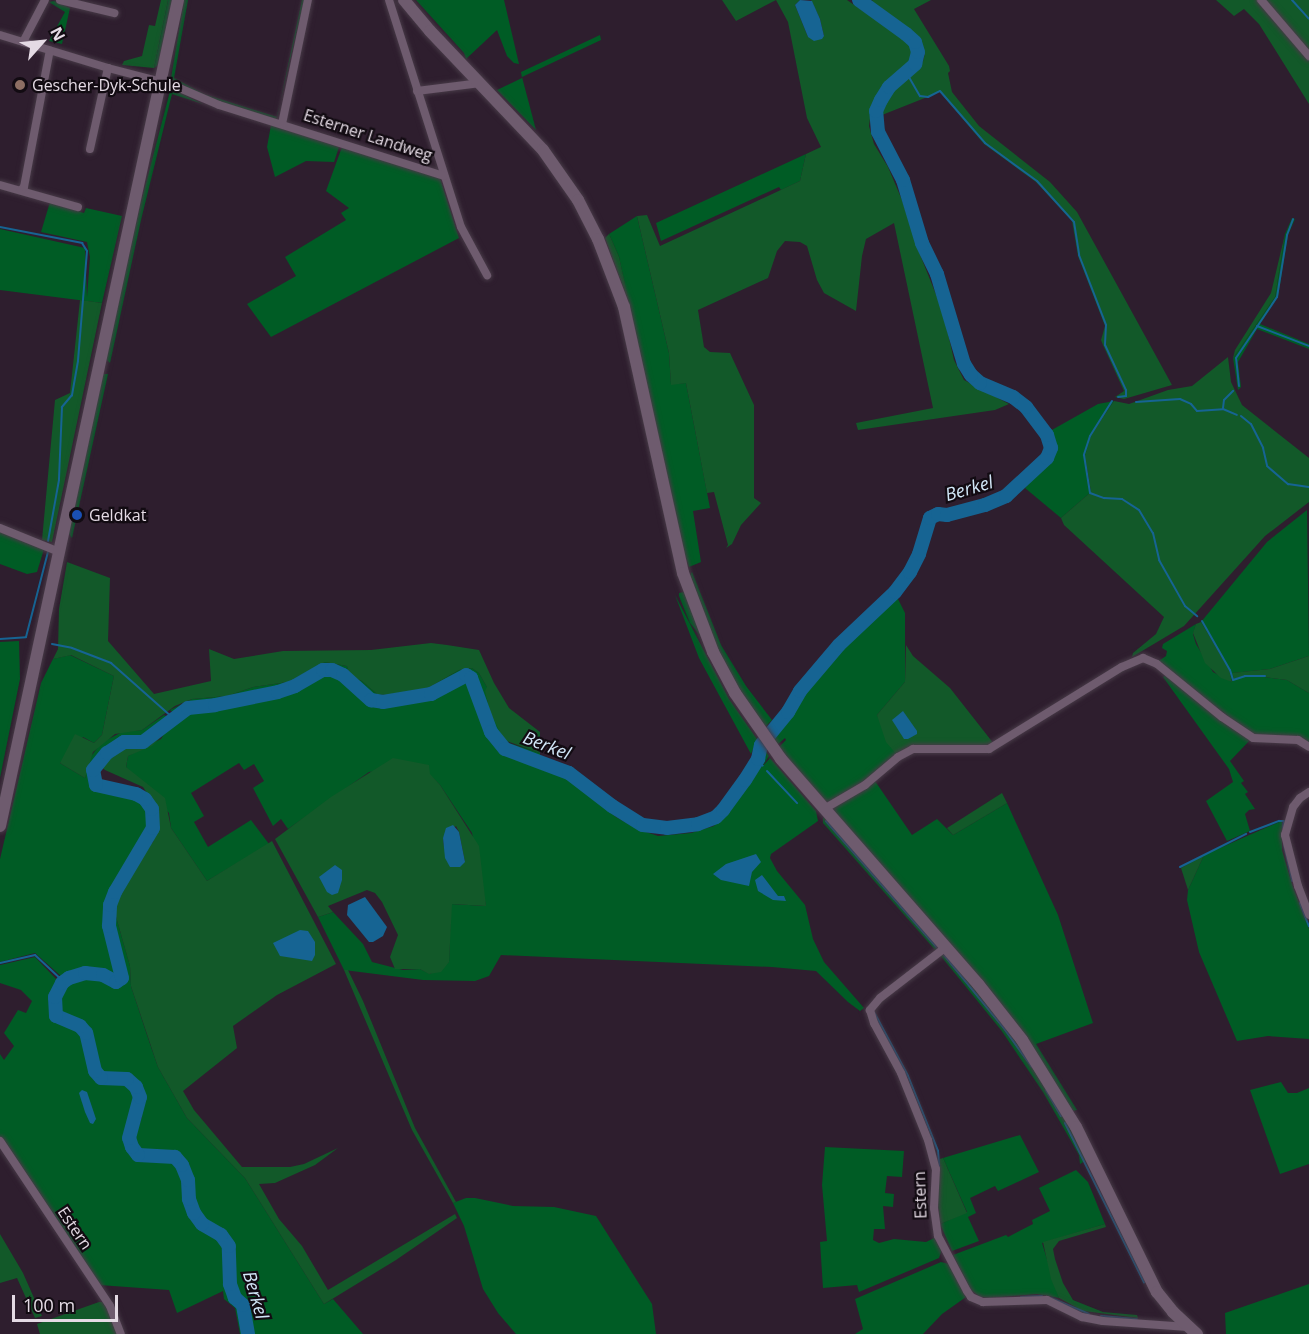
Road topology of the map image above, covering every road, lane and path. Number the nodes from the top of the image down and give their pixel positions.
1 (45, 0) edge
2 (60, 0) edge
3 (178, 0) edge
4 (308, 0) edge
5 (389, 0) edge
6 (404, 0) edge
7 (1261, 0) edge
8 (114, 14) dead end
9 (0, 35) edge
10 (23, 42) junction
11 (50, 50) junction
12 (1309, 56) edge
13 (108, 68) junction
14 (162, 82) junction
15 (481, 83) junction
16 (417, 91) junction
17 (282, 123) junction
18 (90, 149) dead end
19 (444, 176) junction
20 (0, 185) edge
21 (21, 190) junction
22 (78, 207) dead end
23 (486, 275) dead end
24 (0, 528) edge
25 (59, 552) junction
26 (1309, 747) edge
27 (1309, 792) edge
28 (824, 809) junction
29 (0, 826) edge
30 (1309, 915) edge
31 (946, 947) junction
32 (0, 1141) edge
33 (1192, 1330) edge
34 (121, 1334) edge

1 - 10 street
2 - 8 street
3 - 14 street
4 - 17 street, Esterner Landweg
5 - 16 street, Esterner Landweg
6 - 15 street
7 - 12 street
9 - 10 street, Esterner Landweg
10 - 11 street, Esterner Landweg
11 - 13 street, Esterner Landweg
11 - 21 street
13 - 14 street, Esterner Landweg
13 - 18 street
14 - 17 street, Esterner Landweg
14 - 25 street
15 - 16 street
15 - 28 street
16 - 19 street, Esterner Landweg
17 - 19 street, Esterner Landweg
19 - 23 street, Esterner Landweg
20 - 21 street
21 - 22 street
24 - 25 street
25 - 29 street
26 - 28 street
27 - 30 street
28 - 31 street
31 - 33 street
31 - 33 street, Estern
32 - 34 street, Estern

